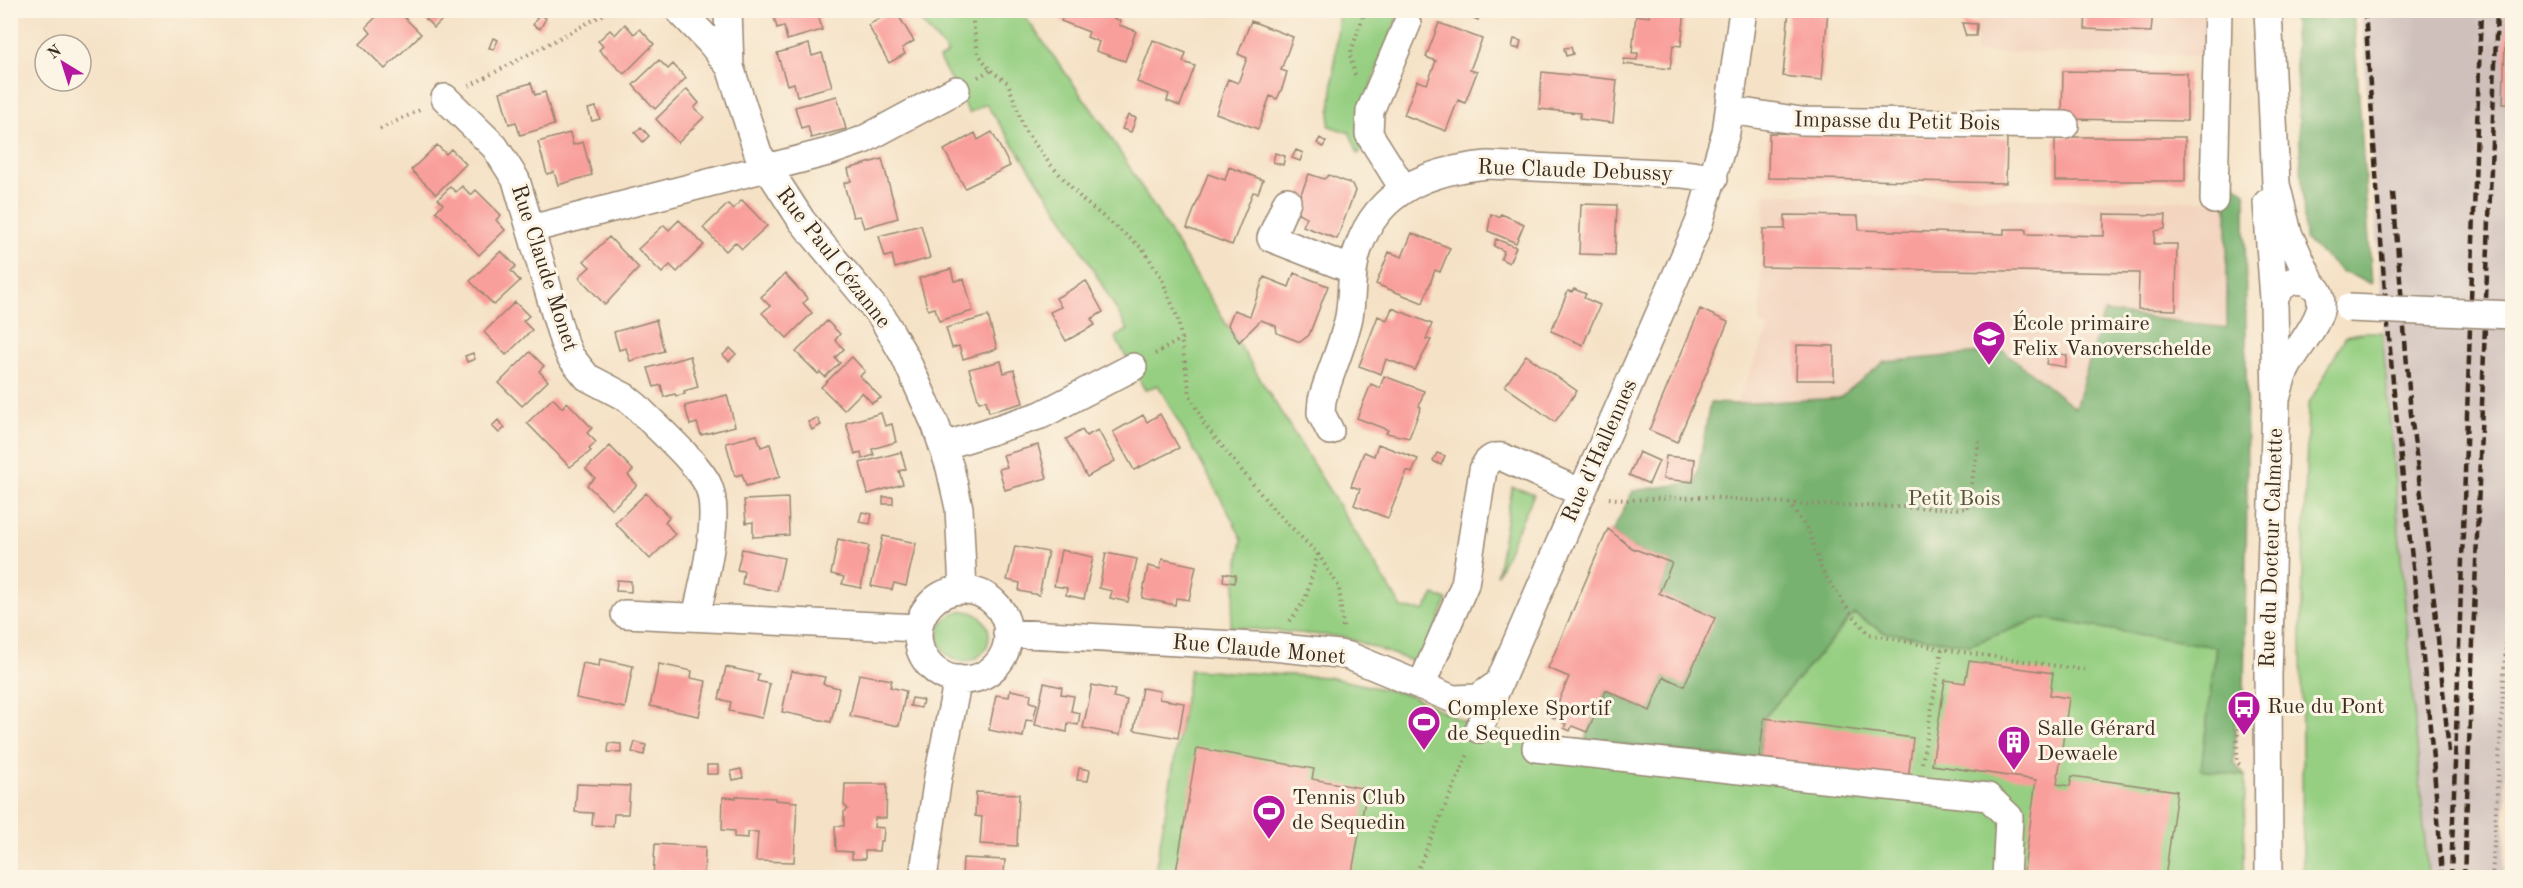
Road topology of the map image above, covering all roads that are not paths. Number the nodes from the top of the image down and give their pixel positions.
1 (680, 10) edge
2 (728, 10) edge
3 (1743, 10) edge
4 (2218, 10) edge
5 (2268, 10) edge
6 (1407, 24) dead end
7 (730, 67) junction
8 (956, 90) dead end
9 (445, 98) road end
10 (1730, 110) junction
11 (2065, 125) dead end
12 (2272, 128) junction
13 (766, 168) junction
14 (1714, 177) junction
15 (1404, 188) junction
16 (2214, 200) dead end
17 (1287, 201) dead end
18 (531, 229) junction
19 (1353, 270) junction
20 (2316, 304) junction
21 (2274, 305) junction
22 (2512, 315) edge
23 (1133, 367) dead end
24 (2276, 399) junction
25 (1330, 431) dead end
26 (944, 446) junction
27 (1582, 493) junction
28 (963, 590) junction
29 (625, 614) dead end
30 (696, 617) junction
31 (918, 628) junction
32 (1007, 633) junction
33 (958, 679) junction
34 (1498, 684) junction
35 (1421, 687) junction
36 (1479, 729) road end
37 (1536, 748) dead end
38 (923, 878) edge
39 (2006, 878) edge
40 (2268, 878) edge

1 - 7 street, Rue Paul Cézanne
2 - 7 street, Rue Paul Cézanne
3 - 10 street, Rue d'Hallennes
4 - 16 street
5 - 12 street
6 - 15 street
7 - 13 street, Rue Paul Cézanne
8 - 13 street, Rue Paul Cézanne
9 - 18 street, Rue Claude Monet
10 - 11 street, Impasse du Petit Bois
10 - 14 street, Rue d'Hallennes
12 - 20 street
12 - 21 street
13 - 18 street, Rue Paul Cézanne
13 - 26 street, Rue Paul Cézanne
14 - 15 street, Rue Claude Debussy
14 - 27 street, Rue d'Hallennes
15 - 19 street, Rue Claude Debussy
17 - 19 street
18 - 30 street, Rue Claude Monet
19 - 25 street, Rue Claude Debussy
20 - 21 street
20 - 21 street
20 - 22 street, bridge
20 - 24 street
21 - 24 street
23 - 26 street
24 - 40 street, Rue du Docteur Calmette
26 - 28 street, Rue Paul Cézanne
27 - 34 street, Rue d'Hallennes
27 - 35 street
28 - 31 street
28 - 32 street
29 - 30 street
30 - 31 street
31 - 33 street
32 - 33 street
32 - 35 street, Rue Claude Monet
33 - 38 street
34 - 35 street, Rue Claude Monet
34 - 36 street, Rue d'Hallennes
37 - 39 street

